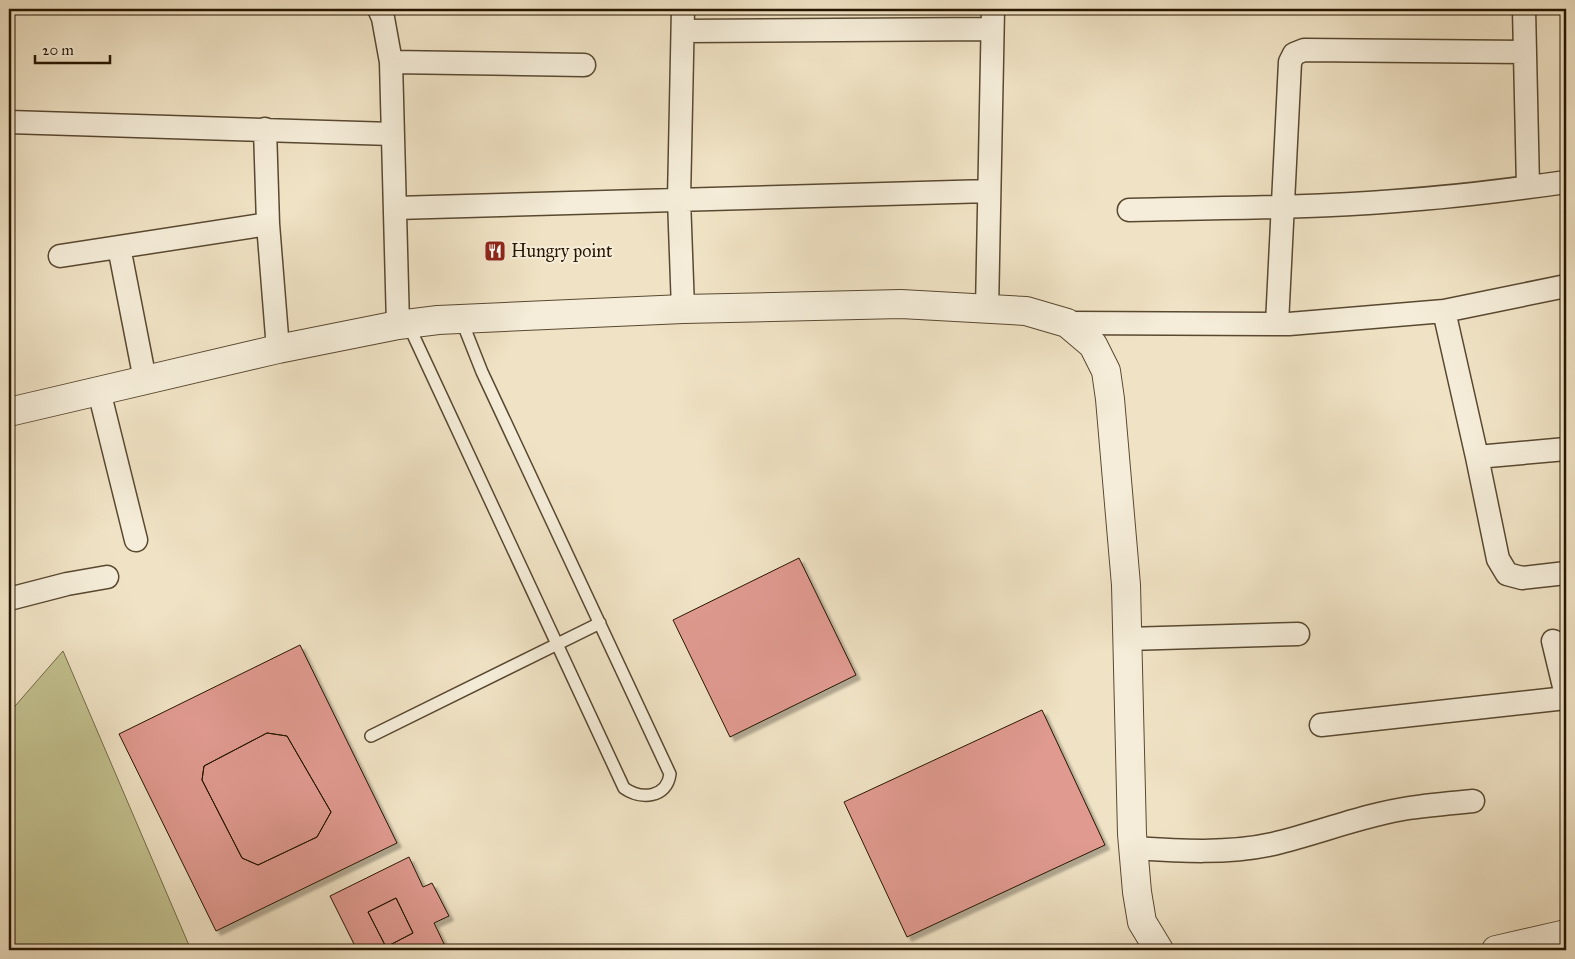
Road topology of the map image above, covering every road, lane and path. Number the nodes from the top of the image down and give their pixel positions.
1 (379, 9) edge
2 (683, 9) edge
3 (1524, 9) edge
4 (993, 19) edge
5 (683, 31) junction
6 (1525, 52) junction
7 (391, 62) junction
8 (584, 64) dead end
9 (9, 122) edge
10 (264, 129) junction
11 (392, 134) junction
12 (1566, 182) edge
13 (1528, 187) junction
14 (989, 191) junction
15 (679, 199) junction
16 (1283, 207) junction
17 (396, 208) junction
18 (1129, 210) dead end
19 (268, 224) junction
20 (119, 247) junction
21 (60, 256) dead end
22 (1566, 286) edge
23 (683, 309) junction
24 (987, 310) junction
25 (1444, 312) junction
26 (461, 320) junction
27 (1067, 323) junction
28 (1278, 324) junction
29 (403, 325) junction
30 (278, 349) junction
31 (144, 380) junction
32 (99, 390) junction
33 (9, 412) edge
34 (1566, 449) edge
35 (1477, 457) junction
36 (136, 540) dead end
37 (1566, 573) edge
38 (107, 577) dead end
39 (9, 599) edge
40 (600, 623) junction
41 (1298, 634) dead end
42 (1127, 639) junction
43 (1553, 641) dead end
44 (556, 644) junction
45 (1566, 697) edge
46 (1321, 725) dead end
47 (371, 736) dead end
48 (1473, 801) dead end
49 (1134, 848) junction
50 (1566, 934) edge
51 (1159, 950) edge
52 (1496, 950) edge

1 - 7 street
2 - 5 street
3 - 6 street
4 - 5 street
4 - 14 street
5 - 15 street
6 - 13 street
6 - 16 street
7 - 8 street
7 - 11 street
9 - 10 street
10 - 11 street
10 - 19 street
11 - 17 street
12 - 13 street
13 - 16 street
14 - 15 street
14 - 24 street
15 - 17 street
15 - 23 street
16 - 18 street
16 - 28 street
17 - 29 street
19 - 20 street
19 - 30 street
20 - 21 street
20 - 31 street
22 - 25 street
23 - 24 street
23 - 26 street
24 - 27 street
25 - 28 street
25 - 35 street
26 - 29 street
26 - 40 lane
27 - 28 street
27 - 42 street
29 - 30 street
29 - 44 lane
30 - 31 street
31 - 32 street
32 - 33 street
32 - 36 street
34 - 35 street
35 - 37 street
38 - 39 street
40 - 44 lane
40 - 44 lane
41 - 42 street
42 - 49 street
43 - 45 street
44 - 47 lane
45 - 46 street
48 - 49 street
49 - 51 street
50 - 52 street

